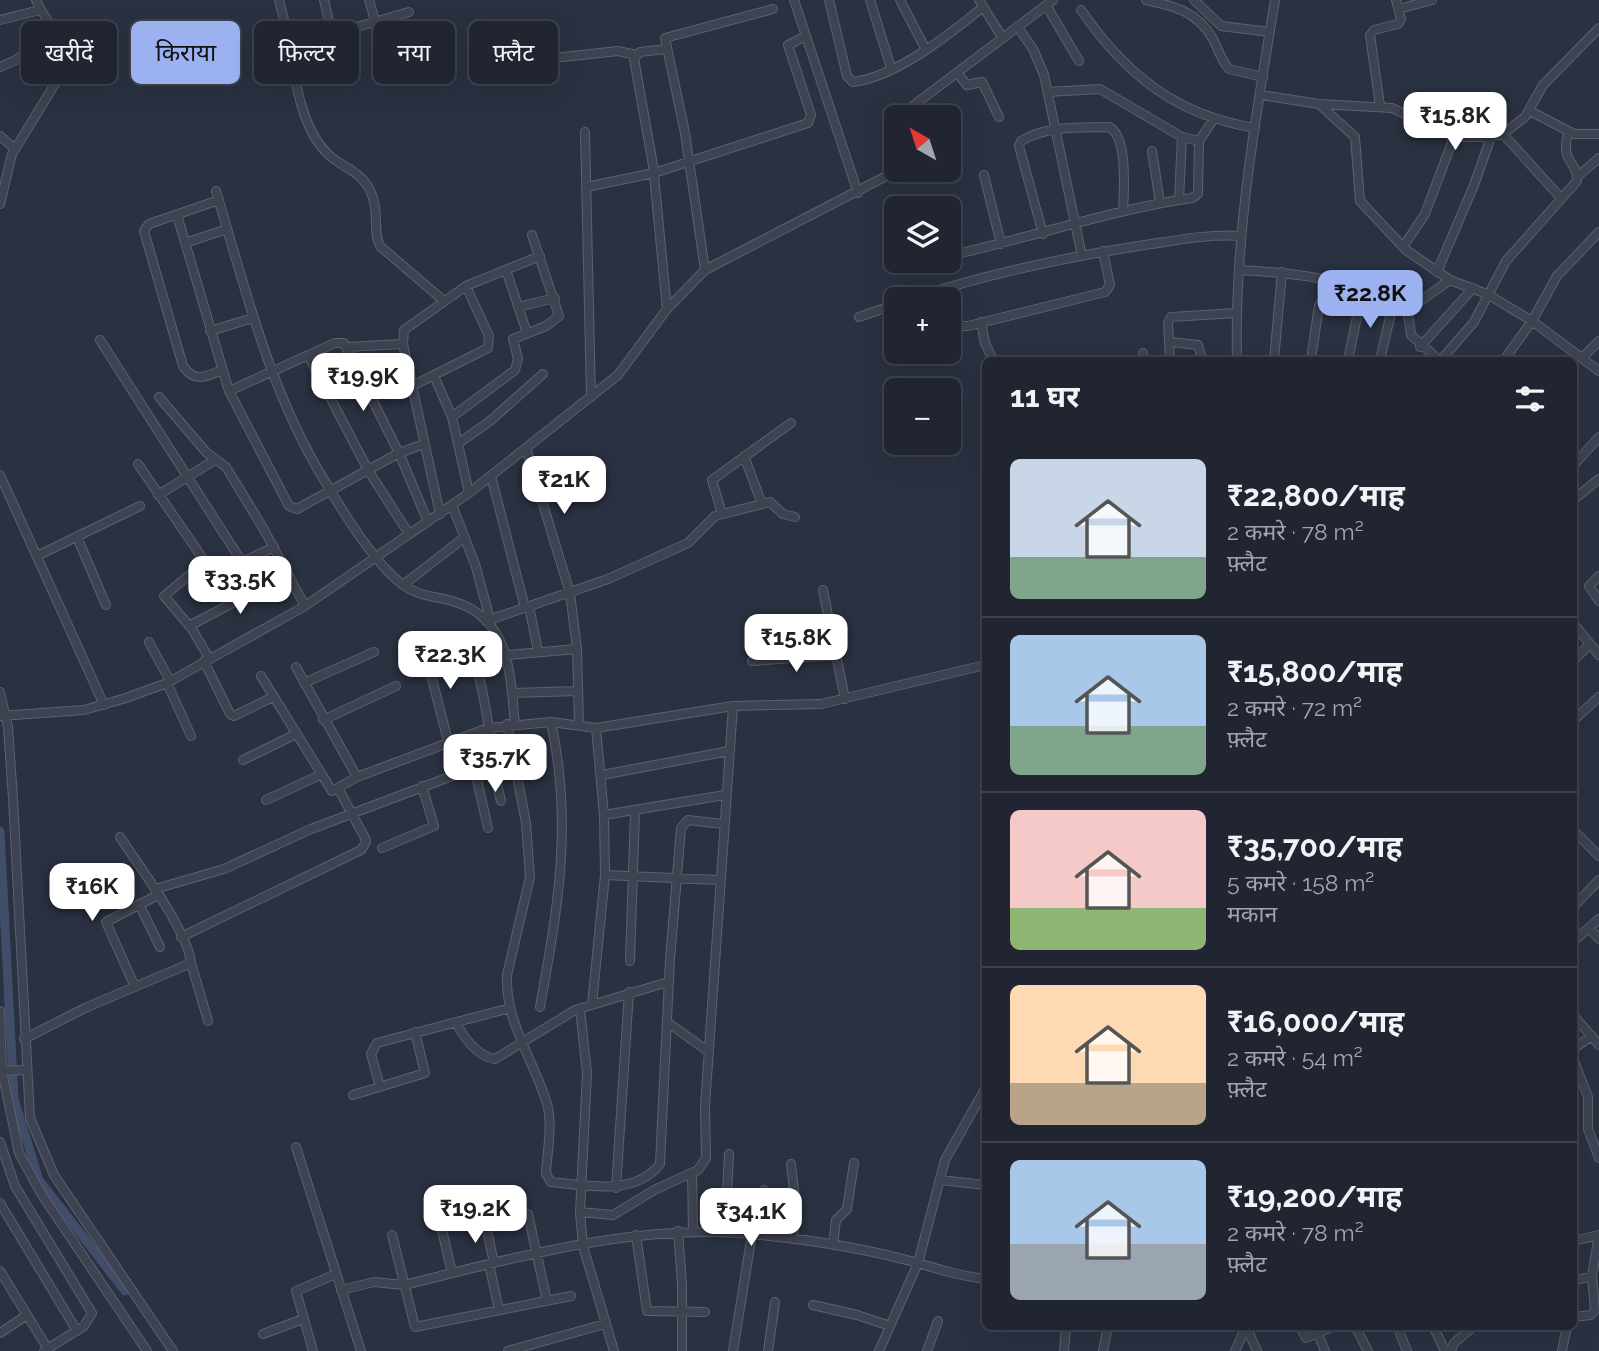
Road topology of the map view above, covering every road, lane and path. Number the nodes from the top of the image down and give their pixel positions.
1 (36, 0) edge
2 (279, 0) edge
3 (324, 0) edge
4 (369, 0) edge
5 (794, 0) edge
6 (829, 0) edge
7 (870, 0) edge
8 (900, 0) edge
9 (1146, 0) edge
10 (1194, 0) edge
11 (1275, 0) edge
12 (1432, 0) edge
13 (1050, 2) edge
14 (981, 4) edge
15 (1398, 4) edge
16 (773, 9) dead end
17 (40, 10) junction
18 (1082, 10) dead end
19 (409, 12) dead end
20 (0, 20) edge
21 (47, 21) edge
22 (284, 21) edge
23 (329, 21) edge
24 (375, 21) joint
25 (1017, 26) junction
26 (1599, 28) edge
27 (1270, 32) junction
28 (806, 36) junction
29 (1002, 37) junction
30 (666, 49) junction
31 (926, 50) junction
32 (636, 55) junction
33 (21, 56) edge
34 (558, 58) edge
35 (1079, 61) dead end
36 (0, 67) edge
37 (891, 68) junction
38 (958, 74) junction
39 (1263, 77) junction
40 (55, 84) edge
41 (300, 84) edge
42 (1047, 92) junction
43 (1261, 95) junction
44 (1319, 104) junction
45 (916, 105) edge
46 (1380, 106) junction
47 (1530, 111) junction
48 (999, 117) dead end
49 (1213, 120) junction
50 (1056, 128) junction
51 (1255, 128) junction
52 (584, 132) dead end
53 (1568, 132) junction
54 (1503, 134) junction
55 (1599, 134) edge
56 (0, 136) edge
57 (1182, 137) junction
58 (1454, 137) junction
59 (1491, 137) junction
60 (1199, 141) junction
61 (14, 148) junction
62 (1152, 151) dead end
63 (1599, 158) edge
64 (690, 162) junction
65 (654, 173) junction
66 (984, 175) dead end
67 (1578, 176) junction
68 (884, 178) edge
69 (586, 187) junction
70 (216, 191) dead end
71 (858, 193) junction
72 (1560, 197) junction
73 (219, 200) junction
74 (1179, 200) junction
75 (1160, 203) junction
76 (0, 204) edge
77 (1123, 211) junction
78 (177, 215) junction
79 (1077, 224) junction
80 (227, 229) junction
81 (1599, 232) edge
82 (1043, 234) junction
83 (532, 235) dead end
84 (1241, 236) junction
85 (185, 243) junction
86 (1001, 244) junction
87 (1403, 247) junction
88 (1102, 251) junction
89 (961, 253) edge
90 (540, 256) junction
91 (1082, 256) junction
92 (506, 270) junction
93 (705, 270) junction
94 (1238, 271) junction
95 (1282, 272) junction
96 (1437, 272) junction
97 (1450, 280) junction
98 (466, 286) junction
99 (961, 288) edge
100 (1363, 288) junction
101 (1473, 288) junction
102 (1488, 294) junction
103 (555, 298) junction
104 (1394, 300) junction
105 (444, 301) junction
106 (1319, 305) dead end
107 (1407, 306) junction
108 (518, 307) junction
109 (884, 308) edge
110 (667, 309) junction
111 (1236, 313) junction
112 (859, 317) dead end
113 (253, 318) junction
114 (1532, 321) junction
115 (981, 322) junction
116 (961, 326) edge
117 (210, 331) junction
118 (527, 333) junction
119 (100, 340) dead end
120 (1599, 341) edge
121 (1171, 342) junction
122 (402, 344) junction
123 (346, 347) junction
124 (1420, 347) junction
125 (307, 355) junction
126 (992, 357) edge
127 (1170, 357) edge
128 (1201, 357) edge
129 (1237, 357) edge
130 (1274, 357) edge
131 (1311, 357) edge
132 (1349, 357) edge
133 (1381, 357) edge
134 (1435, 357) edge
135 (1443, 357) edge
136 (1506, 357) edge
137 (1582, 358) junction
138 (222, 370) junction
139 (1599, 371) edge
140 (270, 372) junction
141 (543, 374) dead end
142 (434, 376) junction
143 (412, 386) junction
144 (229, 391) junction
145 (159, 397) dead end
146 (591, 397) junction
147 (452, 417) junction
148 (791, 423) dead end
149 (1599, 437) edge
150 (459, 443) junction
151 (424, 444) junction
152 (526, 448) junction
153 (399, 453) junction
154 (744, 456) junction
155 (215, 460) junction
156 (1577, 462) edge
157 (138, 464) dead end
158 (368, 470) junction
159 (0, 475) edge
160 (189, 476) junction
161 (491, 476) junction
162 (1599, 479) edge
163 (331, 491) junction
164 (469, 493) junction
165 (158, 495) junction
166 (1577, 497) edge
167 (762, 504) junction
168 (452, 505) junction
169 (140, 506) dead end
170 (440, 514) junction
171 (722, 514) junction
172 (795, 517) dead end
173 (428, 522) junction
174 (409, 534) junction
175 (77, 537) junction
176 (465, 537) junction
177 (274, 547) junction
178 (377, 555) junction
179 (37, 556) junction
180 (242, 562) junction
181 (188, 576) dead end
182 (1599, 576) edge
183 (277, 580) dead end
184 (403, 585) junction
185 (823, 590) dead end
186 (570, 593) junction
187 (1599, 601) edge
188 (106, 605) dead end
189 (305, 606) junction
190 (527, 607) junction
191 (488, 620) junction
192 (189, 626) junction
193 (1577, 630) edge
194 (470, 636) dead end
195 (149, 642) dead end
196 (1590, 644) junction
197 (424, 649) dead end
198 (577, 649) junction
199 (538, 650) junction
200 (374, 652) dead end
201 (507, 655) junction
202 (837, 655) junction
203 (1599, 655) edge
204 (1577, 657) edge
205 (206, 660) junction
206 (752, 661) dead end
207 (982, 666) edge
208 (296, 667) dead end
209 (261, 676) dead end
210 (169, 682) junction
211 (304, 683) junction
212 (396, 686) dead end
213 (578, 691) junction
214 (0, 692) edge
215 (512, 693) junction
216 (273, 697) junction
217 (1599, 697) edge
218 (845, 699) junction
219 (104, 705) junction
220 (733, 706) junction
221 (3, 715) edge
222 (1577, 717) edge
223 (323, 720) junction
224 (551, 722) junction
225 (511, 724) junction
226 (579, 725) junction
227 (488, 728) junction
228 (596, 728) junction
229 (296, 734) junction
230 (191, 736) dead end
231 (448, 741) junction
232 (729, 751) junction
233 (243, 760) dead end
234 (491, 760) junction
235 (474, 767) junction
236 (320, 775) junction
237 (602, 775) junction
238 (357, 777) junction
239 (422, 786) junction
240 (338, 788) junction
241 (725, 795) junction
242 (266, 800) dead end
243 (500, 801) dead end
244 (354, 812) junction
245 (635, 812) junction
246 (604, 815) junction
247 (723, 824) junction
248 (488, 828) dead end
249 (1577, 834) edge
250 (120, 837) dead end
251 (382, 848) dead end
252 (1597, 850) edge
253 (605, 875) junction
254 (635, 876) junction
255 (678, 878) junction
256 (719, 880) junction
257 (1599, 880) edge
258 (156, 892) junction
259 (1577, 903) edge
260 (139, 904) junction
261 (1599, 919) edge
262 (1589, 928) junction
263 (181, 937) junction
264 (1577, 938) edge
265 (1599, 939) edge
266 (160, 947) dead end
267 (630, 961) dead end
268 (191, 963) junction
269 (668, 982) junction
270 (135, 987) junction
271 (629, 992) junction
272 (592, 1004) junction
273 (540, 1007) dead end
274 (510, 1008) junction
275 (580, 1009) junction
276 (0, 1011) edge
277 (1577, 1019) edge
278 (208, 1021) dead end
279 (456, 1022) junction
280 (667, 1022) junction
281 (415, 1032) junction
282 (1592, 1036) junction
283 (24, 1039) junction
284 (521, 1043) junction
285 (1599, 1045) edge
286 (1577, 1046) edge
287 (1, 1047) edge
288 (709, 1052) junction
289 (1577, 1068) edge
290 (2, 1070) edge
291 (23, 1070) junction
292 (380, 1087) junction
293 (982, 1093) edge
294 (353, 1095) dead end
295 (0, 1142) edge
296 (296, 1147) dead end
297 (729, 1154) dead end
298 (1599, 1158) edge
299 (854, 1163) dead end
300 (791, 1164) dead end
301 (692, 1173) junction
302 (940, 1180) junction
303 (582, 1185) junction
304 (982, 1185) edge
305 (616, 1188) junction
306 (764, 1190) dead end
307 (0, 1205) edge
308 (580, 1212) junction
309 (528, 1214) dead end
310 (485, 1221) dead end
311 (441, 1226) dead end
312 (678, 1231) junction
313 (693, 1231) junction
314 (725, 1232) junction
315 (748, 1234) junction
316 (392, 1235) dead end
317 (636, 1235) junction
318 (1599, 1235) edge
319 (793, 1239) junction
320 (1577, 1240) edge
321 (833, 1244) junction
322 (583, 1246) junction
323 (536, 1255) junction
324 (918, 1263) junction
325 (492, 1264) junction
326 (0, 1271) edge
327 (452, 1273) junction
328 (336, 1274) junction
329 (1592, 1276) junction
330 (982, 1279) edge
331 (1577, 1279) edge
332 (8, 1285) junction
333 (404, 1285) junction
334 (0, 1290) edge
335 (341, 1290) junction
336 (571, 1296) dead end
337 (547, 1301) junction
338 (775, 1303) dead end
339 (813, 1306) dead end
340 (499, 1310) junction
341 (682, 1311) junction
342 (705, 1312) dead end
343 (27, 1315) junction
344 (1577, 1316) edge
345 (303, 1319) junction
346 (938, 1321) dead end
347 (605, 1324) junction
348 (890, 1326) junction
349 (1066, 1330) edge
350 (1107, 1330) edge
351 (1245, 1330) edge
352 (1247, 1330) edge
353 (1302, 1330) edge
354 (1326, 1330) edge
355 (1357, 1330) edge
356 (1399, 1330) edge
357 (1435, 1330) edge
358 (1469, 1330) edge
359 (1566, 1330) edge
360 (78, 1331) junction
361 (0, 1333) edge
362 (263, 1334) dead end
363 (1318, 1334) junction
364 (46, 1350) edge
365 (147, 1351) edge
366 (173, 1351) edge
367 (313, 1351) edge
368 (361, 1351) edge
369 (508, 1351) edge
370 (614, 1351) edge
371 (682, 1351) edge
372 (733, 1351) edge
373 (768, 1351) edge
374 (878, 1351) edge
375 (927, 1351) edge
376 (1064, 1351) edge
377 (1103, 1351) edge
378 (1235, 1351) edge
379 (1257, 1351) edge
380 (1325, 1351) edge
381 (1368, 1351) edge
382 (1407, 1351) edge
383 (1445, 1351) edge
384 (1451, 1351) edge
385 (1562, 1351) edge

1 - 17 street
2 - 22 street
3 - 23 street
4 - 24 street
5 - 28 street
6 - 37 street
7 - 37 street
8 - 31 street
9 - 39 street
10 - 27 street
11 - 27 street
12 - 15 street
13 - 25 street
13 - 35 street
14 - 29 street
14 - 31 street
15 - 46 street
16 - 30 street
17 - 20 street
17 - 21 street
18 - 49 street
19 - 24 street
25 - 29 street
25 - 42 street
26 - 47 street
27 - 39 street
28 - 64 street
28 - 71 street
29 - 38 street
30 - 32 street
30 - 64 street
31 - 37 street
32 - 34 street
32 - 65 street
33 - 36 street
38 - 45 street
38 - 48 street
39 - 43 street
40 - 61 street
41 - 105 street
42 - 50 street
42 - 57 street
43 - 44 street
43 - 51 street
44 - 46 street
44 - 87 street
46 - 58 street
47 - 53 street
47 - 54 street
49 - 51 street
49 - 60 street
50 - 77 street
50 - 79 street
50 - 82 street
51 - 84 street
52 - 69 street
53 - 55 street
53 - 67 street
54 - 59 street
54 - 72 street
56 - 61 street
57 - 60 street
57 - 74 street
58 - 59 street
58 - 87 street
59 - 96 street
60 - 74 street
61 - 76 street
62 - 75 street
63 - 67 street
64 - 65 street
64 - 93 street
65 - 69 street
65 - 110 street
66 - 86 street
67 - 72 street
68 - 71 street
69 - 146 street
70 - 73 street
71 - 93 street
72 - 102 street
73 - 78 street
73 - 80 street
74 - 75 street
75 - 77 street
77 - 79 street
78 - 85 street
78 - 138 street
79 - 82 street
79 - 91 street
80 - 85 street
80 - 113 street
81 - 114 street
82 - 86 street
83 - 90 street
84 - 88 street
84 - 94 street
85 - 117 street
86 - 89 street
87 - 96 street
88 - 91 street
88 - 115 street
90 - 92 street
90 - 103 street
91 - 99 street
92 - 98 street
92 - 108 street
93 - 110 street
94 - 95 street
94 - 111 street
95 - 100 street
95 - 130 street
96 - 97 street
97 - 101 street
97 - 107 street
98 - 105 street
98 - 142 street
100 - 104 street
100 - 132 street
101 - 102 street
101 - 124 street
102 - 114 street
102 - 135 street
103 - 108 street
103 - 118 street
104 - 107 street
104 - 133 street
105 - 122 street
106 - 131 street
107 - 124 street
108 - 118 street
109 - 112 street
110 - 146 street
111 - 121 street
111 - 129 street
113 - 117 street
113 - 140 street
114 - 136 street
114 - 137 street
115 - 116 street
115 - 126 street
117 - 138 street
118 - 147 street
119 - 160 street
120 - 137 street
121 - 127 street
121 - 128 street
122 - 123 street
122 - 143 street
123 - 125 street
123 - 153 street
124 - 134 street
125 - 140 street
125 - 158 street
137 - 139 street
138 - 144 street
140 - 144 street
140 - 163 street
141 - 150 street
142 - 143 street
142 - 147 street
143 - 151 street
144 - 163 street
145 - 155 street
146 - 152 street
147 - 150 street
148 - 154 street
149 - 156 street
150 - 164 street
151 - 153 street
151 - 170 street
152 - 161 street
152 - 186 street
153 - 158 street
153 - 173 street
154 - 167 street
154 - 171 street
155 - 160 street
155 - 177 street
157 - 165 street
158 - 163 street
158 - 174 street
159 - 179 street
160 - 165 street
160 - 180 street
161 - 164 street
161 - 190 street
162 - 166 street
163 - 178 street
164 - 168 street
165 - 180 street
167 - 171 street
167 - 172 street
168 - 170 street
168 - 176 street
169 - 175 street
170 - 173 street
171 - 186 street
173 - 174 street
174 - 178 street
175 - 179 street
175 - 188 street
176 - 184 street
176 - 191 street
177 - 180 street
177 - 189 street
178 - 184 street
178 - 189 street
179 - 219 street
181 - 192 street
182 - 187 street
183 - 192 street
184 - 191 street
185 - 202 street
186 - 190 street
186 - 198 street
189 - 205 street
190 - 191 street
190 - 199 street
191 - 201 street
192 - 205 street
193 - 196 street
194 - 227 street
195 - 210 street
196 - 203 street
196 - 204 street
197 - 231 street
198 - 199 street
198 - 213 street
199 - 201 street
200 - 211 street
201 - 215 street
202 - 206 street
202 - 218 street
205 - 210 street
205 - 216 street
207 - 218 street
208 - 211 street
209 - 216 street
210 - 219 street
210 - 230 street
211 - 223 street
212 - 223 street
213 - 215 street
213 - 226 street
214 - 221 street
215 - 225 street
216 - 229 street
217 - 222 street
218 - 220 street
219 - 221 street
220 - 228 street
220 - 232 street
221 - 283 street
223 - 238 street
224 - 225 street
224 - 226 street
224 - 273 street
225 - 227 street
225 - 274 street
226 - 228 street
227 - 231 street
227 - 234 street
228 - 237 street
229 - 233 street
229 - 236 street
231 - 238 street
232 - 237 street
232 - 241 street
234 - 235 street
234 - 243 street
235 - 239 street
235 - 248 street
236 - 240 street
236 - 242 street
237 - 246 street
238 - 240 street
239 - 244 street
239 - 251 street
240 - 244 street
241 - 245 street
241 - 247 street
244 - 258 street
244 - 263 street
245 - 246 street
245 - 254 street
246 - 253 street
247 - 255 street
247 - 256 street
249 - 252 street
250 - 258 street
253 - 254 street
253 - 272 street
254 - 255 street
254 - 267 street
255 - 256 street
255 - 269 street
256 - 288 street
257 - 259 street
258 - 260 street
258 - 263 street
260 - 266 street
260 - 270 street
261 - 262 street
262 - 264 street
262 - 265 street
263 - 268 street
268 - 270 street
268 - 278 street
269 - 271 street
269 - 280 street
270 - 283 street
271 - 272 street
271 - 305 street
272 - 275 street
274 - 279 street
274 - 284 street
275 - 284 street
275 - 303 street
276 - 287 street
277 - 282 street
279 - 281 street
279 - 284 street
280 - 288 street
280 - 305 street
281 - 292 street
281 - 292 street
282 - 285 street
282 - 286 street
283 - 291 street
284 - 303 street
287 - 290 street
288 - 301 street
289 - 298 street
290 - 291 street
290 - 365 street
291 - 366 street
292 - 294 street
293 - 302 street
295 - 360 street
296 - 328 street
297 - 314 street
299 - 321 street
300 - 319 street
301 - 308 street
301 - 313 street
302 - 304 street
302 - 324 street
303 - 305 street
303 - 308 street
306 - 315 street
307 - 360 street
308 - 322 street
309 - 323 street
310 - 325 street
311 - 327 street
312 - 313 street
312 - 317 street
312 - 341 street
313 - 314 street
314 - 315 street
315 - 319 street
315 - 372 street
316 - 333 street
317 - 322 street
317 - 341 street
318 - 320 street
318 - 329 street
319 - 321 street
321 - 324 street
322 - 323 street
322 - 347 street
323 - 325 street
323 - 337 street
324 - 330 street
324 - 348 street
325 - 327 street
325 - 340 street
326 - 332 street
327 - 333 street
328 - 335 street
328 - 345 street
329 - 331 street
329 - 344 street
332 - 334 street
332 - 343 street
333 - 335 street
333 - 340 street
335 - 368 street
336 - 337 street
337 - 340 street
338 - 373 street
339 - 348 street
341 - 342 street
341 - 371 street
343 - 361 street
343 - 364 street
345 - 362 street
345 - 367 street
346 - 375 street
347 - 369 street
347 - 370 street
348 - 374 street
349 - 376 street
350 - 377 street
351 - 378 street
352 - 379 street
353 - 363 street
354 - 363 street
355 - 381 street
356 - 382 street
357 - 383 street
358 - 384 street
359 - 385 street
360 - 364 street
363 - 380 street

